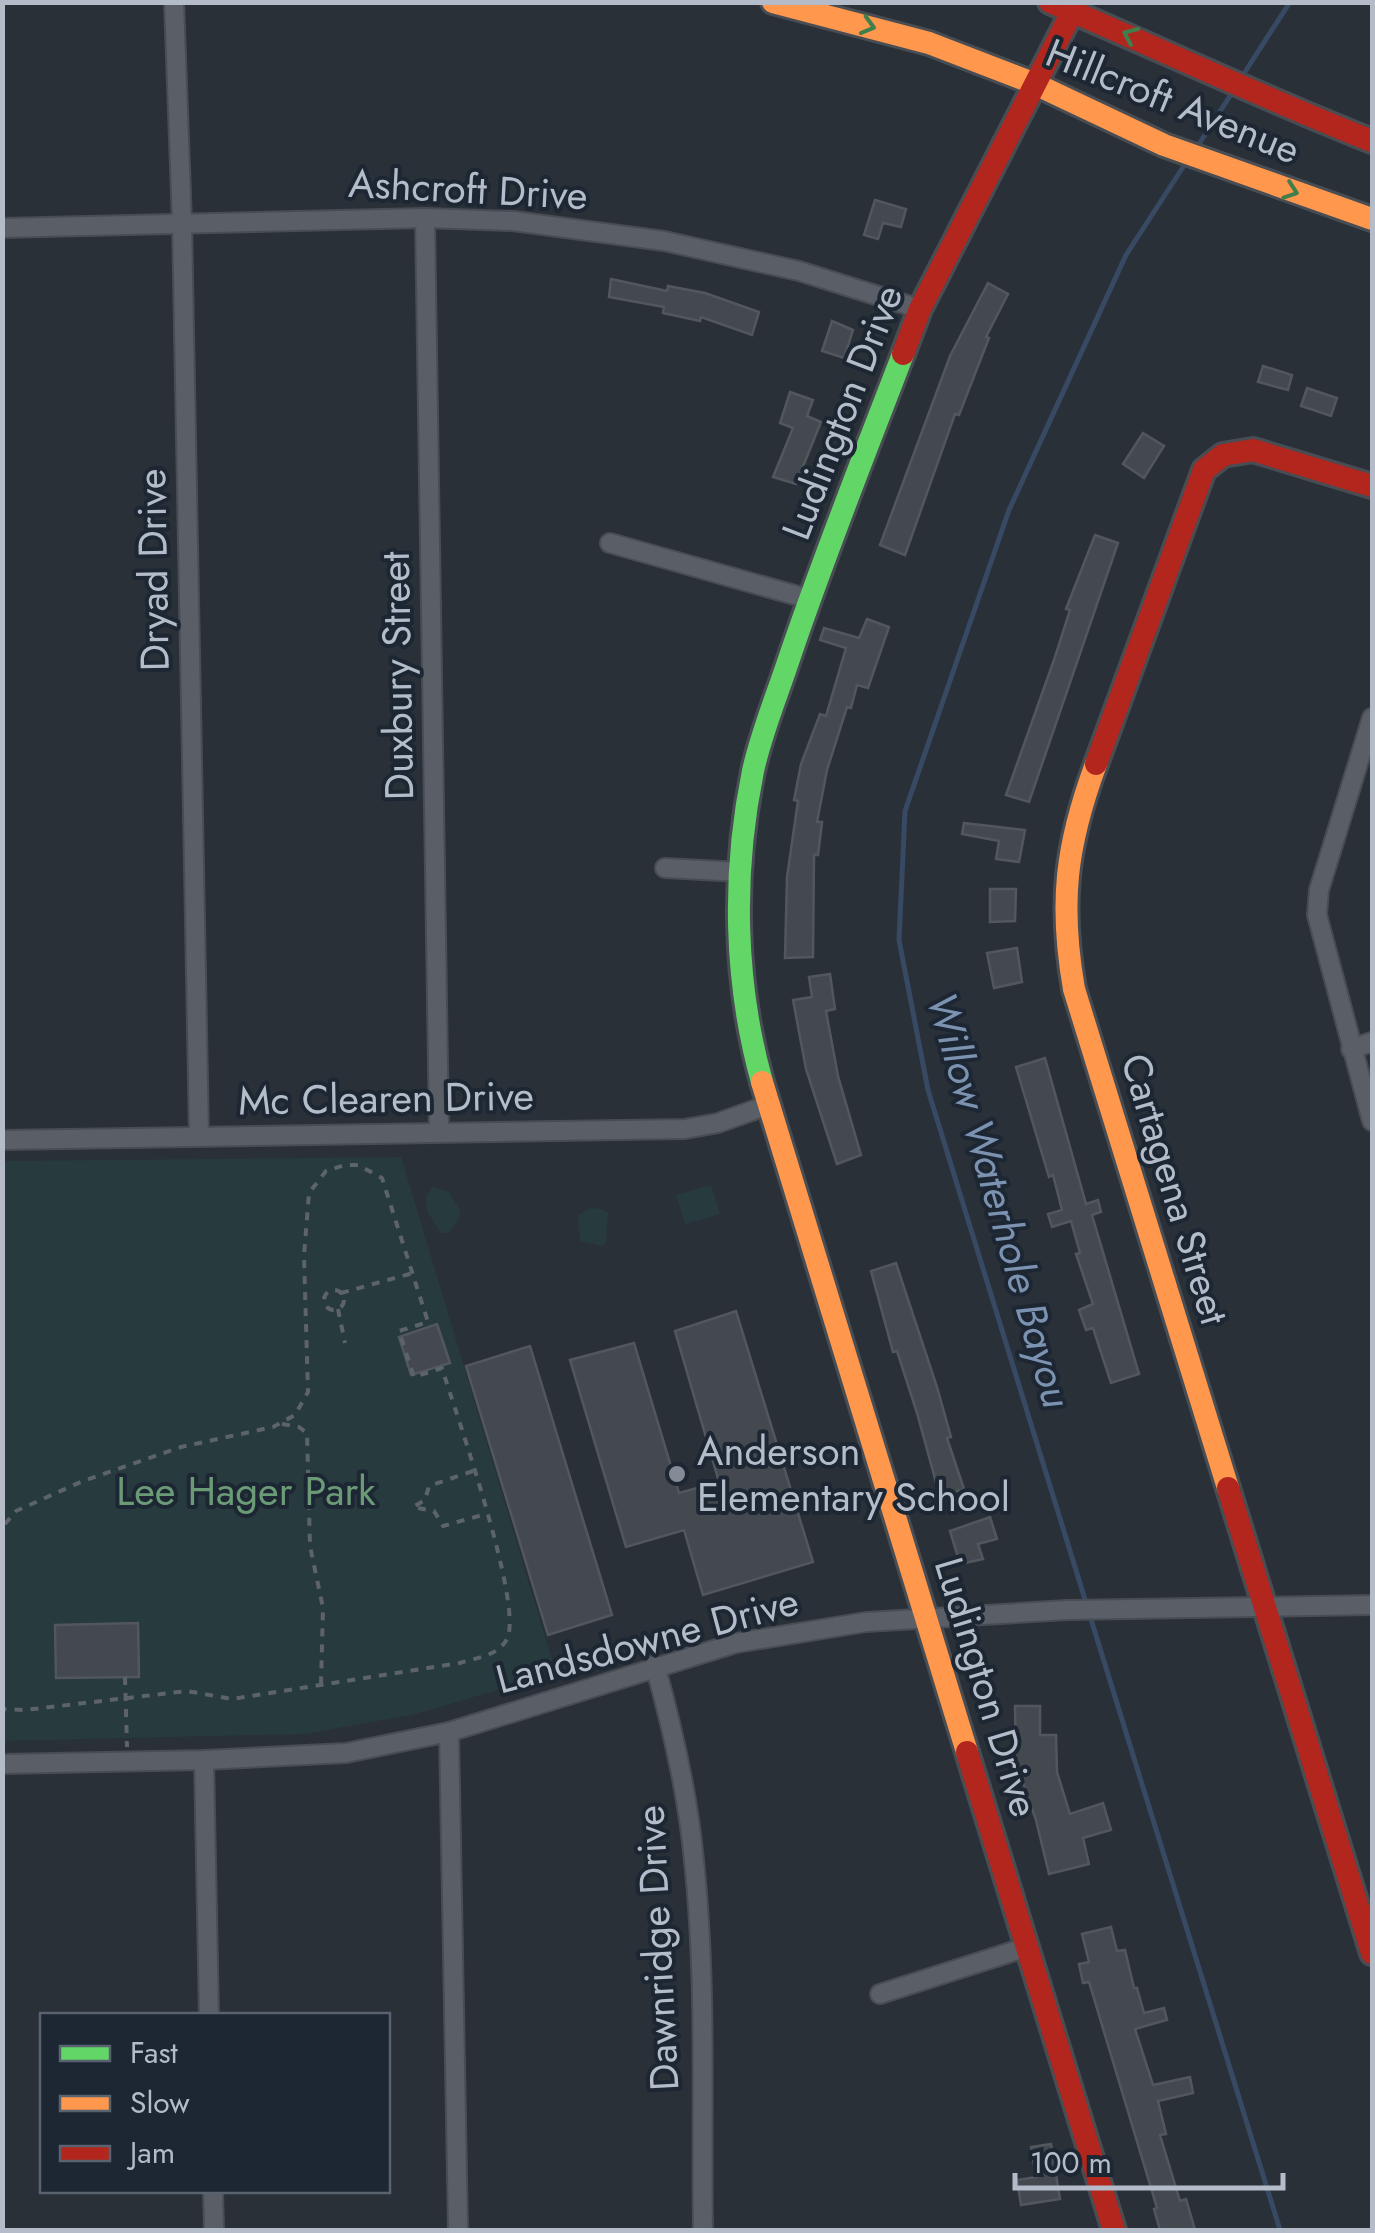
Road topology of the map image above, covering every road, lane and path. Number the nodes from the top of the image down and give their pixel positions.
1 (174, 2) edge
2 (773, 2) edge
3 (1066, 5) edge
4 (1032, 83) junction
5 (1372, 141) edge
6 (425, 218) junction
7 (1372, 219) edge
8 (182, 222) junction
9 (2, 228) edge
10 (920, 309) junction
11 (1372, 486) edge
12 (610, 543) dead end
13 (808, 600) junction
14 (1372, 718) edge
15 (1369, 739) edge
16 (666, 868) dead end
17 (740, 872) junction
18 (1372, 1042) edge
19 (1351, 1049) junction
20 (768, 1105) junction
21 (1372, 1121) edge
22 (440, 1132) junction
23 (198, 1136) junction
24 (2, 1140) edge
25 (413, 1273) junction
26 (341, 1293) junction
27 (338, 1309) junction
28 (345, 1343) dead end
29 (282, 1424) junction
30 (473, 1471) junction
31 (486, 1514) junction
32 (2, 1540) edge
33 (1372, 1606) edge
34 (1264, 1608) junction
35 (927, 1618) junction
36 (655, 1665) junction
37 (126, 1677) dead end
38 (321, 1684) junction
39 (126, 1698) junction
40 (2, 1709) edge
41 (449, 1732) junction
42 (204, 1760) junction
43 (128, 1762) junction
44 (2, 1764) edge
45 (1027, 1947) junction
46 (1372, 1953) edge
47 (880, 1994) dead end
48 (210, 2013) edge
49 (213, 2193) edge
50 (214, 2230) edge
51 (458, 2230) edge
52 (703, 2230) edge
53 (1114, 2230) edge

1 - 8 street, Dryad Drive
2 -> 4 street, Hillcroft Avenue
3 - 4 street, Ludington Drive
5 -> 3 street, Hillcroft Avenue
4 -> 7 street, Hillcroft Avenue
4 - 10 street, Ludington Drive
6 - 8 street, Ashcroft Drive
6 - 10 street, Ashcroft Drive
6 - 22 street, Duxbury Street
8 - 9 street, Ashcroft Drive
8 - 23 street, Dryad Drive
10 - 13 street, Ludington Drive
11 - 34 street, Cartagena Street
12 - 13 street
13 - 17 street, Ludington Drive
14 - 15 street
15 - 19 street
16 - 17 street
17 - 20 street, Ludington Drive
18 - 19 street
19 - 21 street
20 - 22 street, Mc Clearen Drive
20 - 35 street, Ludington Drive
22 - 23 street, Mc Clearen Drive
23 - 24 street, Mc Clearen Drive
25 - 26 path
25 - 29 path
25 - 30 path
26 - 27 path
26 - 27 path
27 - 28 path
29 - 32 path
29 - 38 path
30 - 31 path
30 - 31 path
31 - 38 path
33 - 34 street, Landsdowne Drive
34 - 35 street, Landsdowne Drive
34 - 46 street, Cartagena Street
35 - 36 street, Landsdowne Drive
35 - 45 street, Ludington Drive
36 - 41 street, Landsdowne Drive
36 - 52 street, Dawnridge Drive
37 - 39 path
38 - 39 path
39 - 40 path
39 - 43 path
41 - 42 street, Landsdowne Drive
41 - 51 street
42 - 43 street, Landsdowne Drive
42 - 48 street
43 - 44 street, Landsdowne Drive
45 - 47 street
45 - 53 street, Ludington Drive
49 - 50 street

